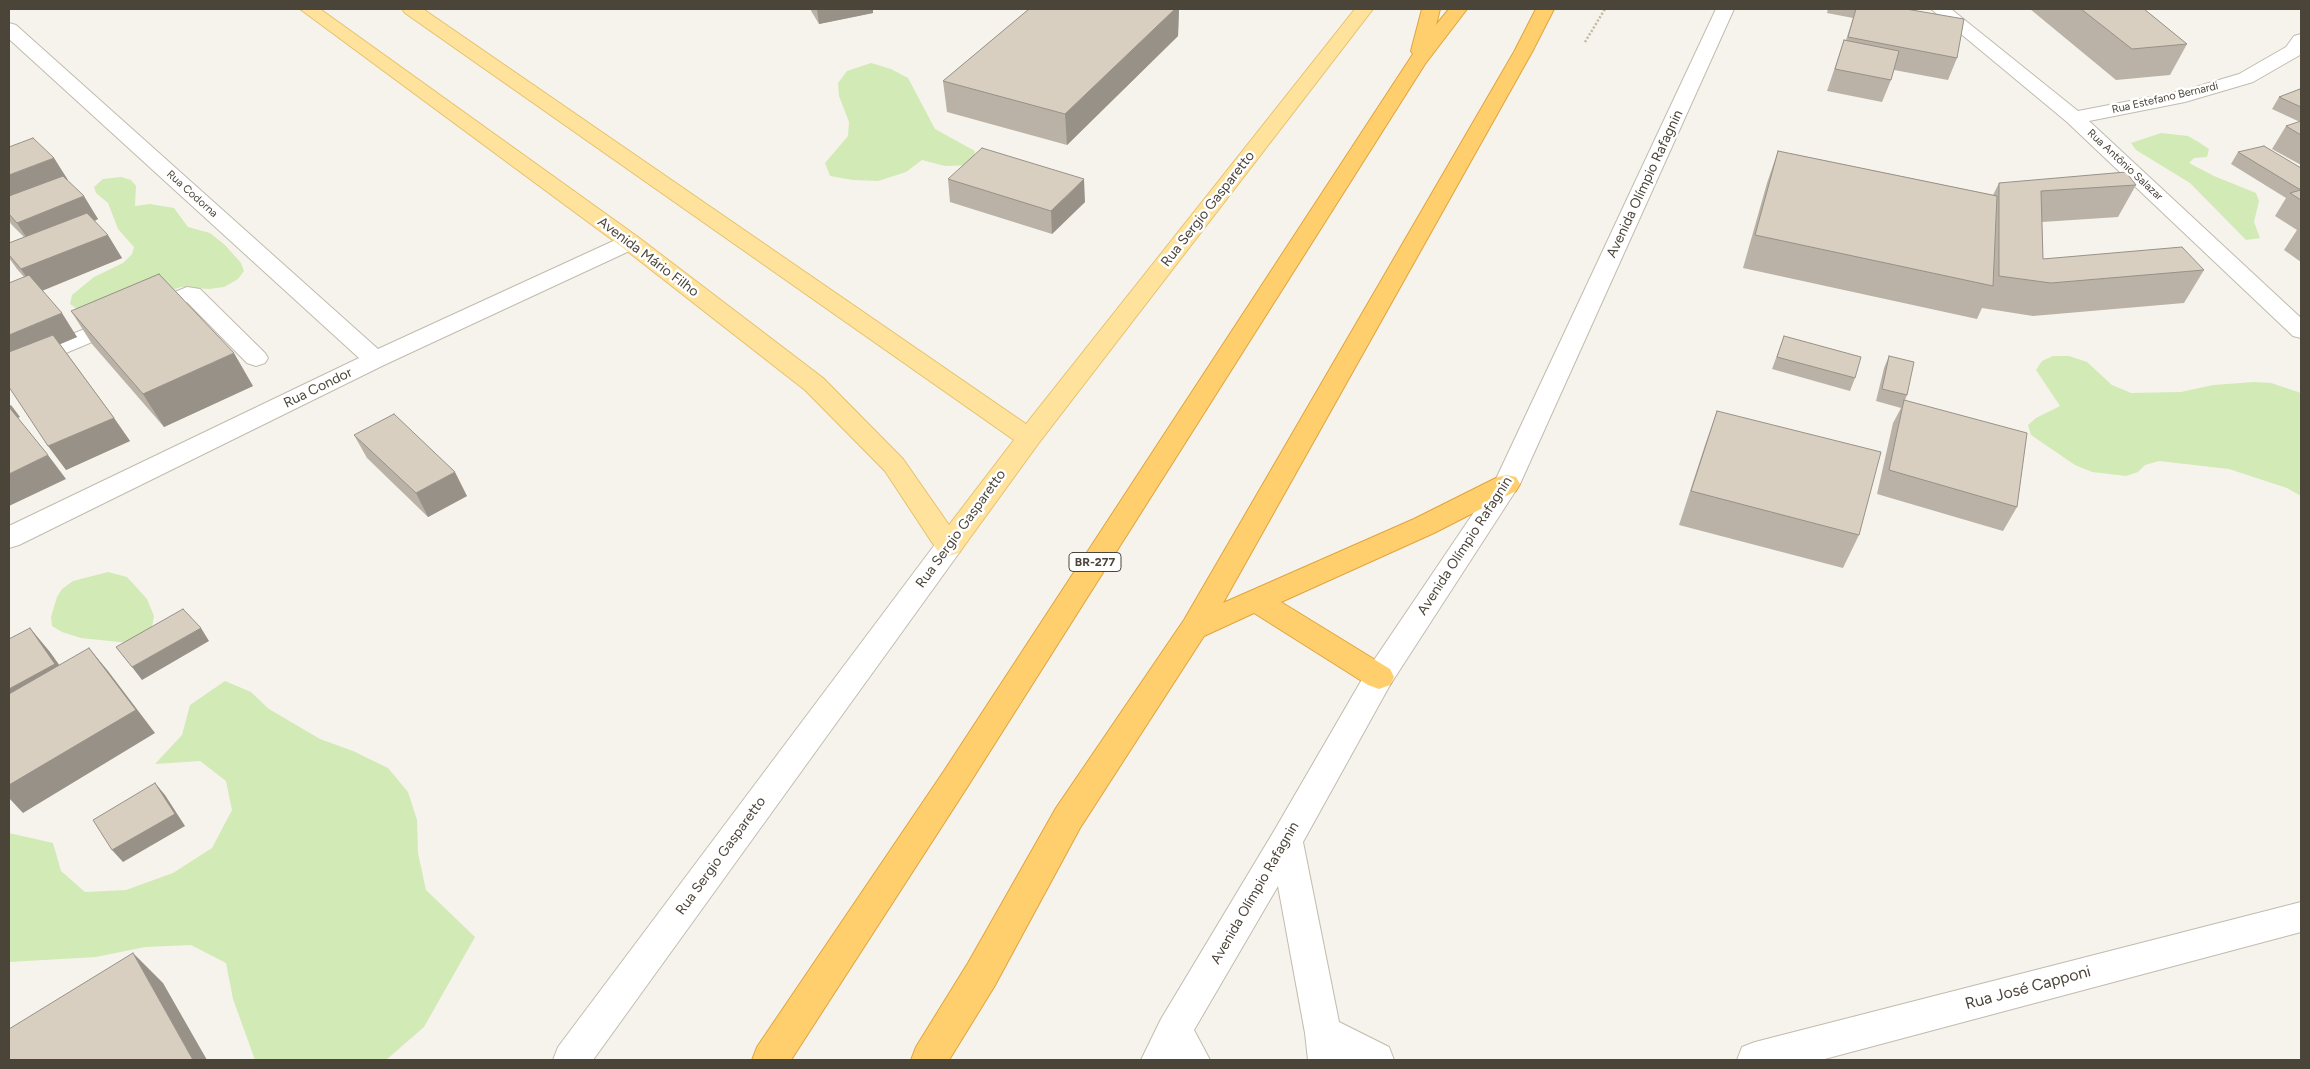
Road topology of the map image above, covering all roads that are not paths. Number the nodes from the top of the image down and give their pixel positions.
1 (309, 9) edge
2 (411, 9) edge
3 (1364, 9) edge
4 (1431, 9) edge
5 (1458, 9) edge
6 (1545, 9) edge
7 (1725, 9) edge
8 (1940, 9) edge
9 (9, 29) edge
10 (2301, 40) edge
11 (1417, 62) junction
12 (2074, 118) junction
13 (630, 242) junction
14 (2301, 331) edge
15 (256, 358) dead end
16 (375, 360) junction
17 (9, 369) edge
18 (1029, 438) junction
19 (1508, 484) junction
20 (9, 538) edge
21 (949, 546) junction
22 (1257, 601) junction
23 (1194, 628) junction
24 (1379, 677) junction
25 (1286, 841) junction
26 (2301, 917) edge
27 (1324, 1047) edge
28 (1175, 1050) edge
29 (571, 1060) edge
30 (770, 1060) edge
31 (929, 1060) edge
32 (1376, 1060) edge
33 (1755, 1060) edge

1 - 13 main road, Avenida Mário Filho
2 - 18 main road
3 - 18 main road, Rua Sergio Gasparetto
4 - 11 highway
5 - 11 highway, BR-277
6 - 23 highway
7 - 19 street, Avenida Olímpio Rafagnin
8 - 12 street, Rua Antônio Salazar
9 - 16 street, Rua Codorna
10 - 12 street, Rua Estefano Bernardi
11 - 30 highway, BR-277
12 - 14 street, Rua Antônio Salazar
13 - 16 street, Rua Condor
13 - 21 main road, Avenida Mário Filho
15 - 17 street
16 - 20 street, Rua Condor
18 - 21 main road, Rua Sergio Gasparetto
19 - 22 highway
19 - 24 street, Avenida Olímpio Rafagnin
21 - 29 street, Rua Sergio Gasparetto
22 - 23 highway
22 - 24 highway
23 - 31 highway
24 - 25 street, Avenida Olímpio Rafagnin
25 - 27 street
25 - 28 street, Avenida Olímpio Rafagnin
26 - 33 street, Rua José Capponi
27 - 32 street

